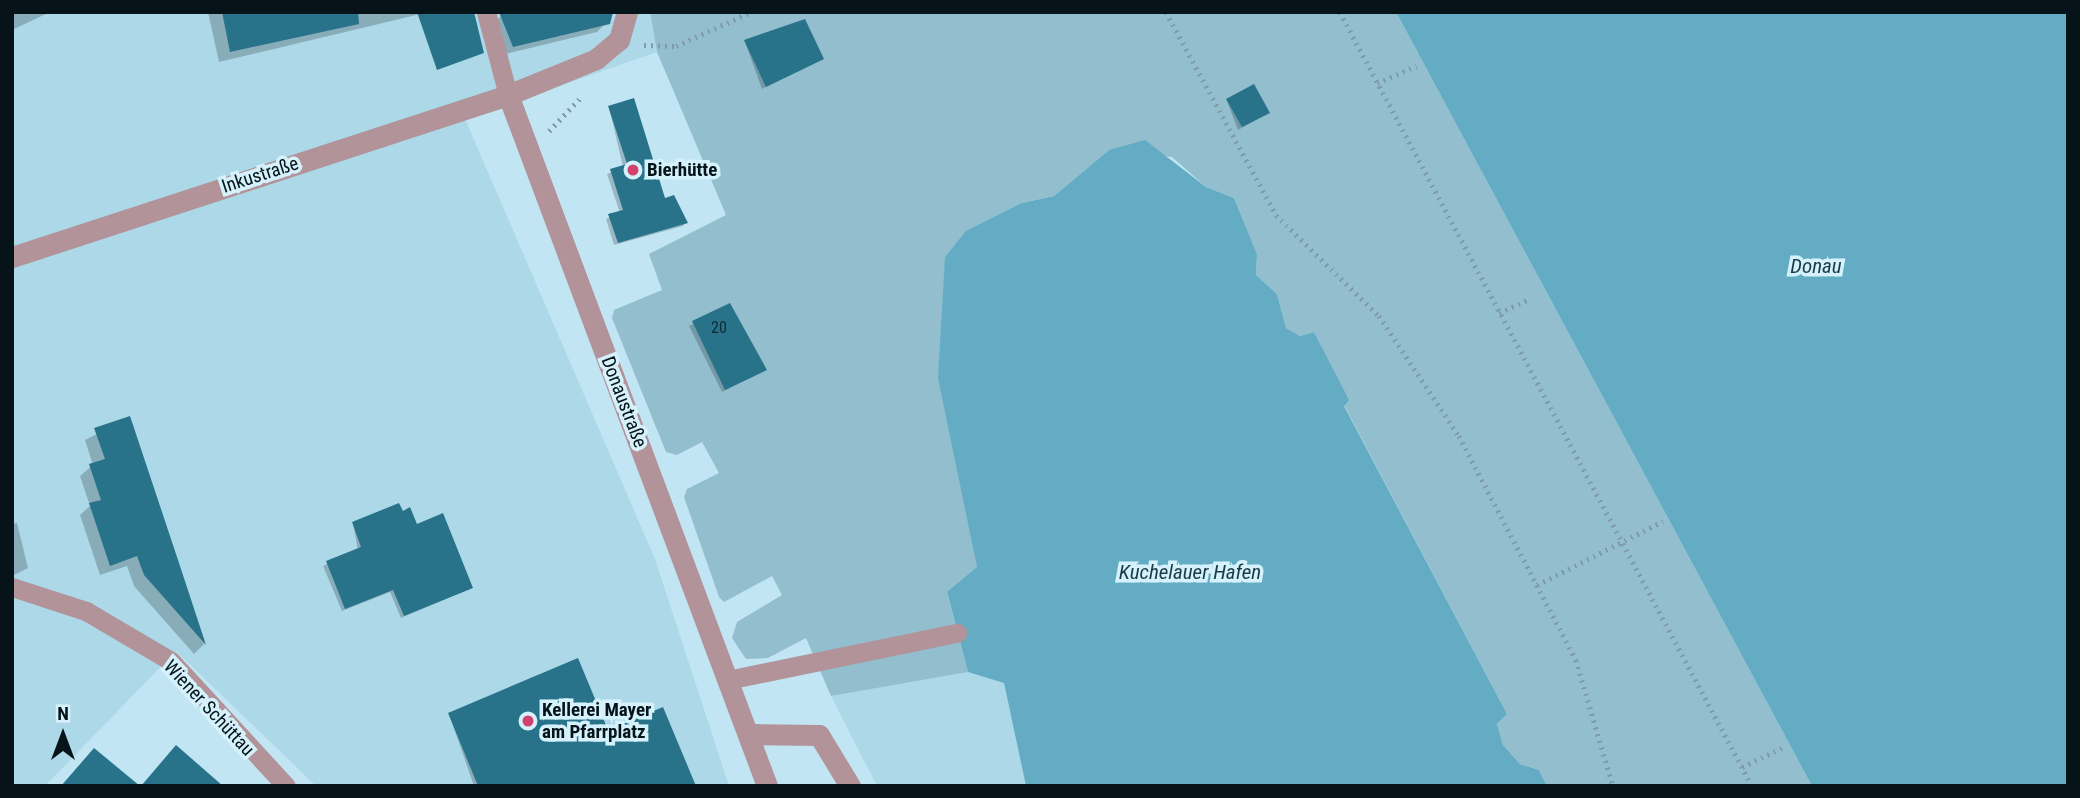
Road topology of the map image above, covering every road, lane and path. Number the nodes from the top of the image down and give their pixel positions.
1 (486, 12) edge
2 (627, 12) edge
3 (751, 12) edge
4 (1166, 12) edge
5 (1340, 12) edge
6 (619, 40) junction
7 (1416, 65) dead end
8 (1377, 83) junction
9 (508, 95) junction
10 (12, 257) edge
11 (1529, 299) dead end
12 (1499, 313) junction
13 (1663, 521) dead end
14 (1622, 543) junction
15 (1536, 585) junction
16 (12, 587) edge
17 (957, 633) dead end
18 (732, 679) junction
19 (751, 734) junction
20 (1782, 748) dead end
21 (1742, 767) junction
22 (286, 786) edge
23 (767, 786) edge
24 (850, 786) edge
25 (1614, 786) edge
26 (1752, 786) edge

1 - 9 lane
2 - 6 street
3 - 6 path
4 - 15 path
5 - 8 path
6 - 9 street
7 - 8 path
8 - 12 path
9 - 10 street, Inkustraße
9 - 18 street, Donaustraße
11 - 12 path
12 - 14 path
13 - 14 path
14 - 15 path
14 - 21 path
15 - 25 path
16 - 22 lane, Wiener Schüttau
17 - 18 lane
18 - 19 street, Donaustraße
19 - 23 street, Donaustraße
19 - 24 street
20 - 21 path
21 - 26 path

